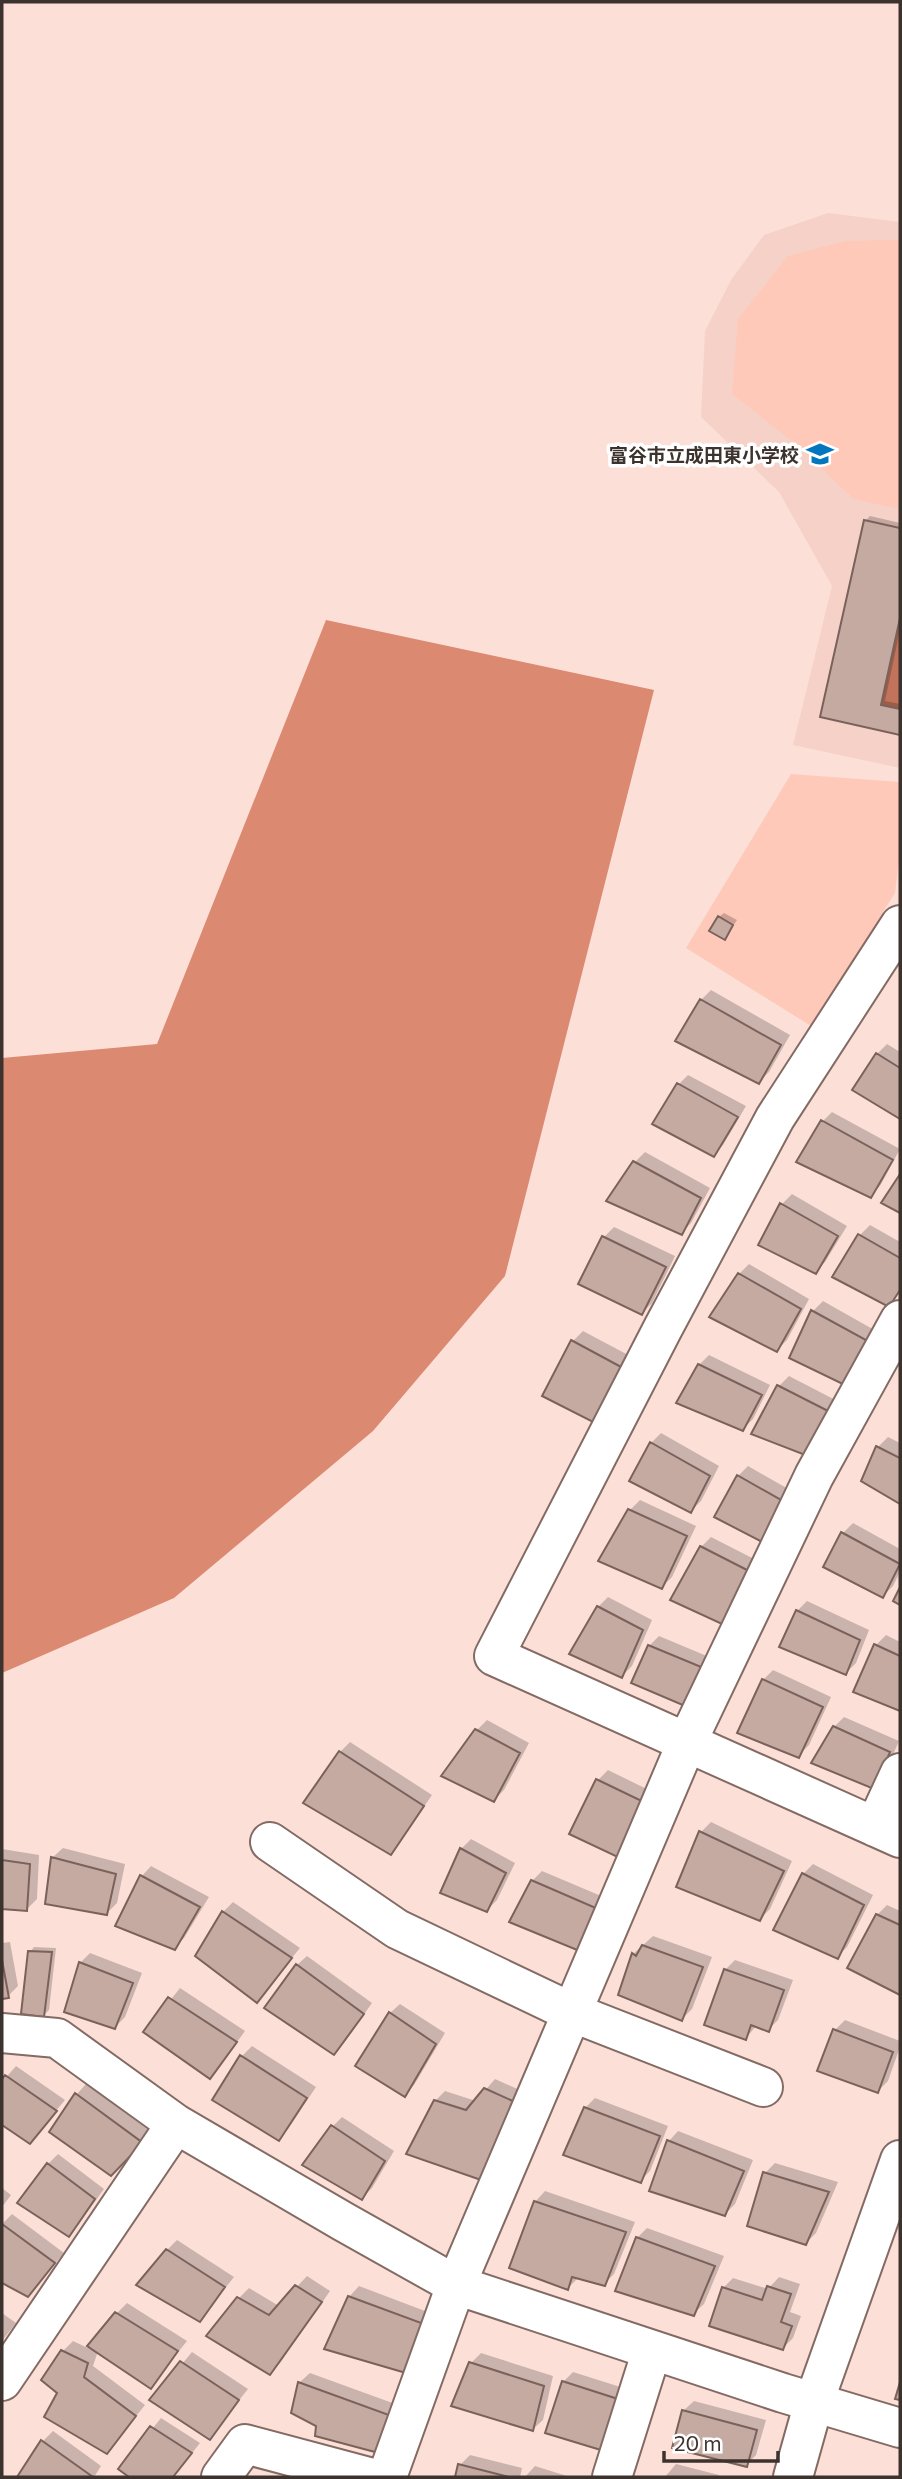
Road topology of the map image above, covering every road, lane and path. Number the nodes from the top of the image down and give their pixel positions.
1 (900, 925) edge
2 (900, 1320) edge
3 (687, 1742) junction
4 (900, 1773) edge
5 (888, 1833) edge
6 (270, 1842) dead end
7 (571, 2012) junction
8 (2, 2033) edge
9 (763, 2087) dead end
10 (176, 2124) junction
11 (900, 2160) edge
12 (456, 2285) junction
13 (652, 2350) junction
14 (2, 2381) edge
15 (814, 2402) junction
16 (900, 2428) edge
17 (221, 2477) edge
18 (369, 2477) edge
19 (387, 2477) edge
20 (612, 2477) edge
21 (793, 2477) edge

1 - 3 street
2 - 3 street
3 - 5 street
3 - 7 street
4 - 5 street
6 - 7 street
7 - 9 street
7 - 12 street
8 - 10 street
10 - 12 street
10 - 14 street
11 - 15 street
12 - 13 street
12 - 19 street
13 - 15 street
13 - 20 street
15 - 16 street
15 - 21 street
17 - 18 street

